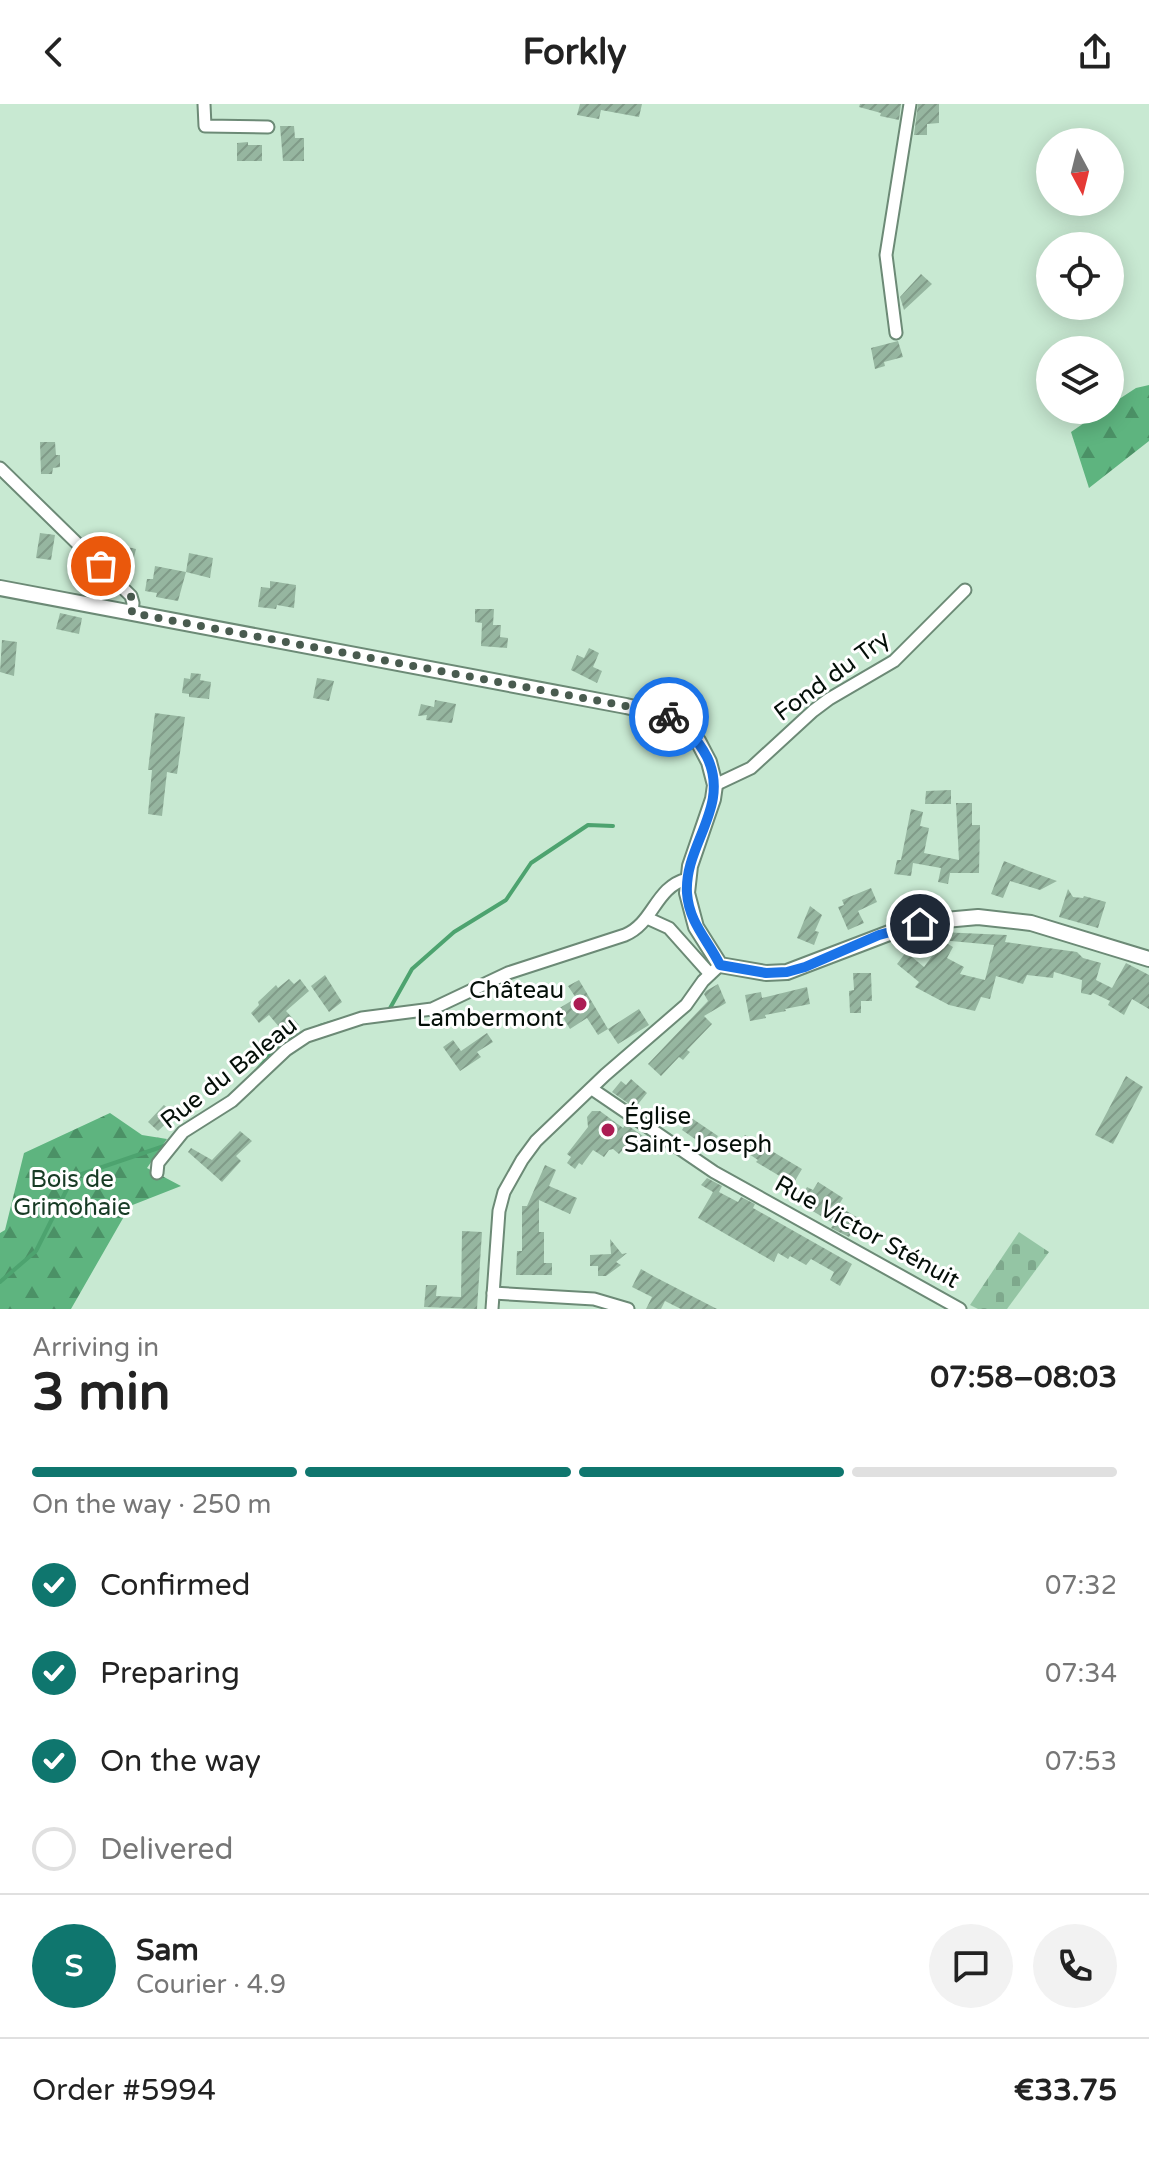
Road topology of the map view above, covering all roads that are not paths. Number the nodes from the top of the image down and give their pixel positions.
1 (204, 104) edge
2 (910, 104) edge
3 (268, 127) dead end
4 (896, 333) dead end
5 (0, 468) edge
6 (0, 588) edge
7 (965, 590) dead end
8 (132, 613) junction
9 (715, 785) junction
10 (687, 879) junction
11 (647, 918) junction
12 (1149, 959) edge
13 (715, 970) junction
14 (592, 1089) junction
15 (157, 1173) dead end
16 (493, 1293) junction
17 (492, 1309) edge
18 (628, 1309) edge
19 (960, 1309) edge

1 - 3 street
2 - 4 street
5 - 8 street
6 - 8 street
7 - 9 street, Fond du Try
8 - 9 street
9 - 10 street
10 - 11 street, Rue du Baleau
10 - 13 street
11 - 13 street
11 - 15 street, Rue du Baleau
12 - 13 street
13 - 14 street
14 - 16 street
14 - 19 street, Rue Victor Sténuit
16 - 17 street
16 - 18 street

